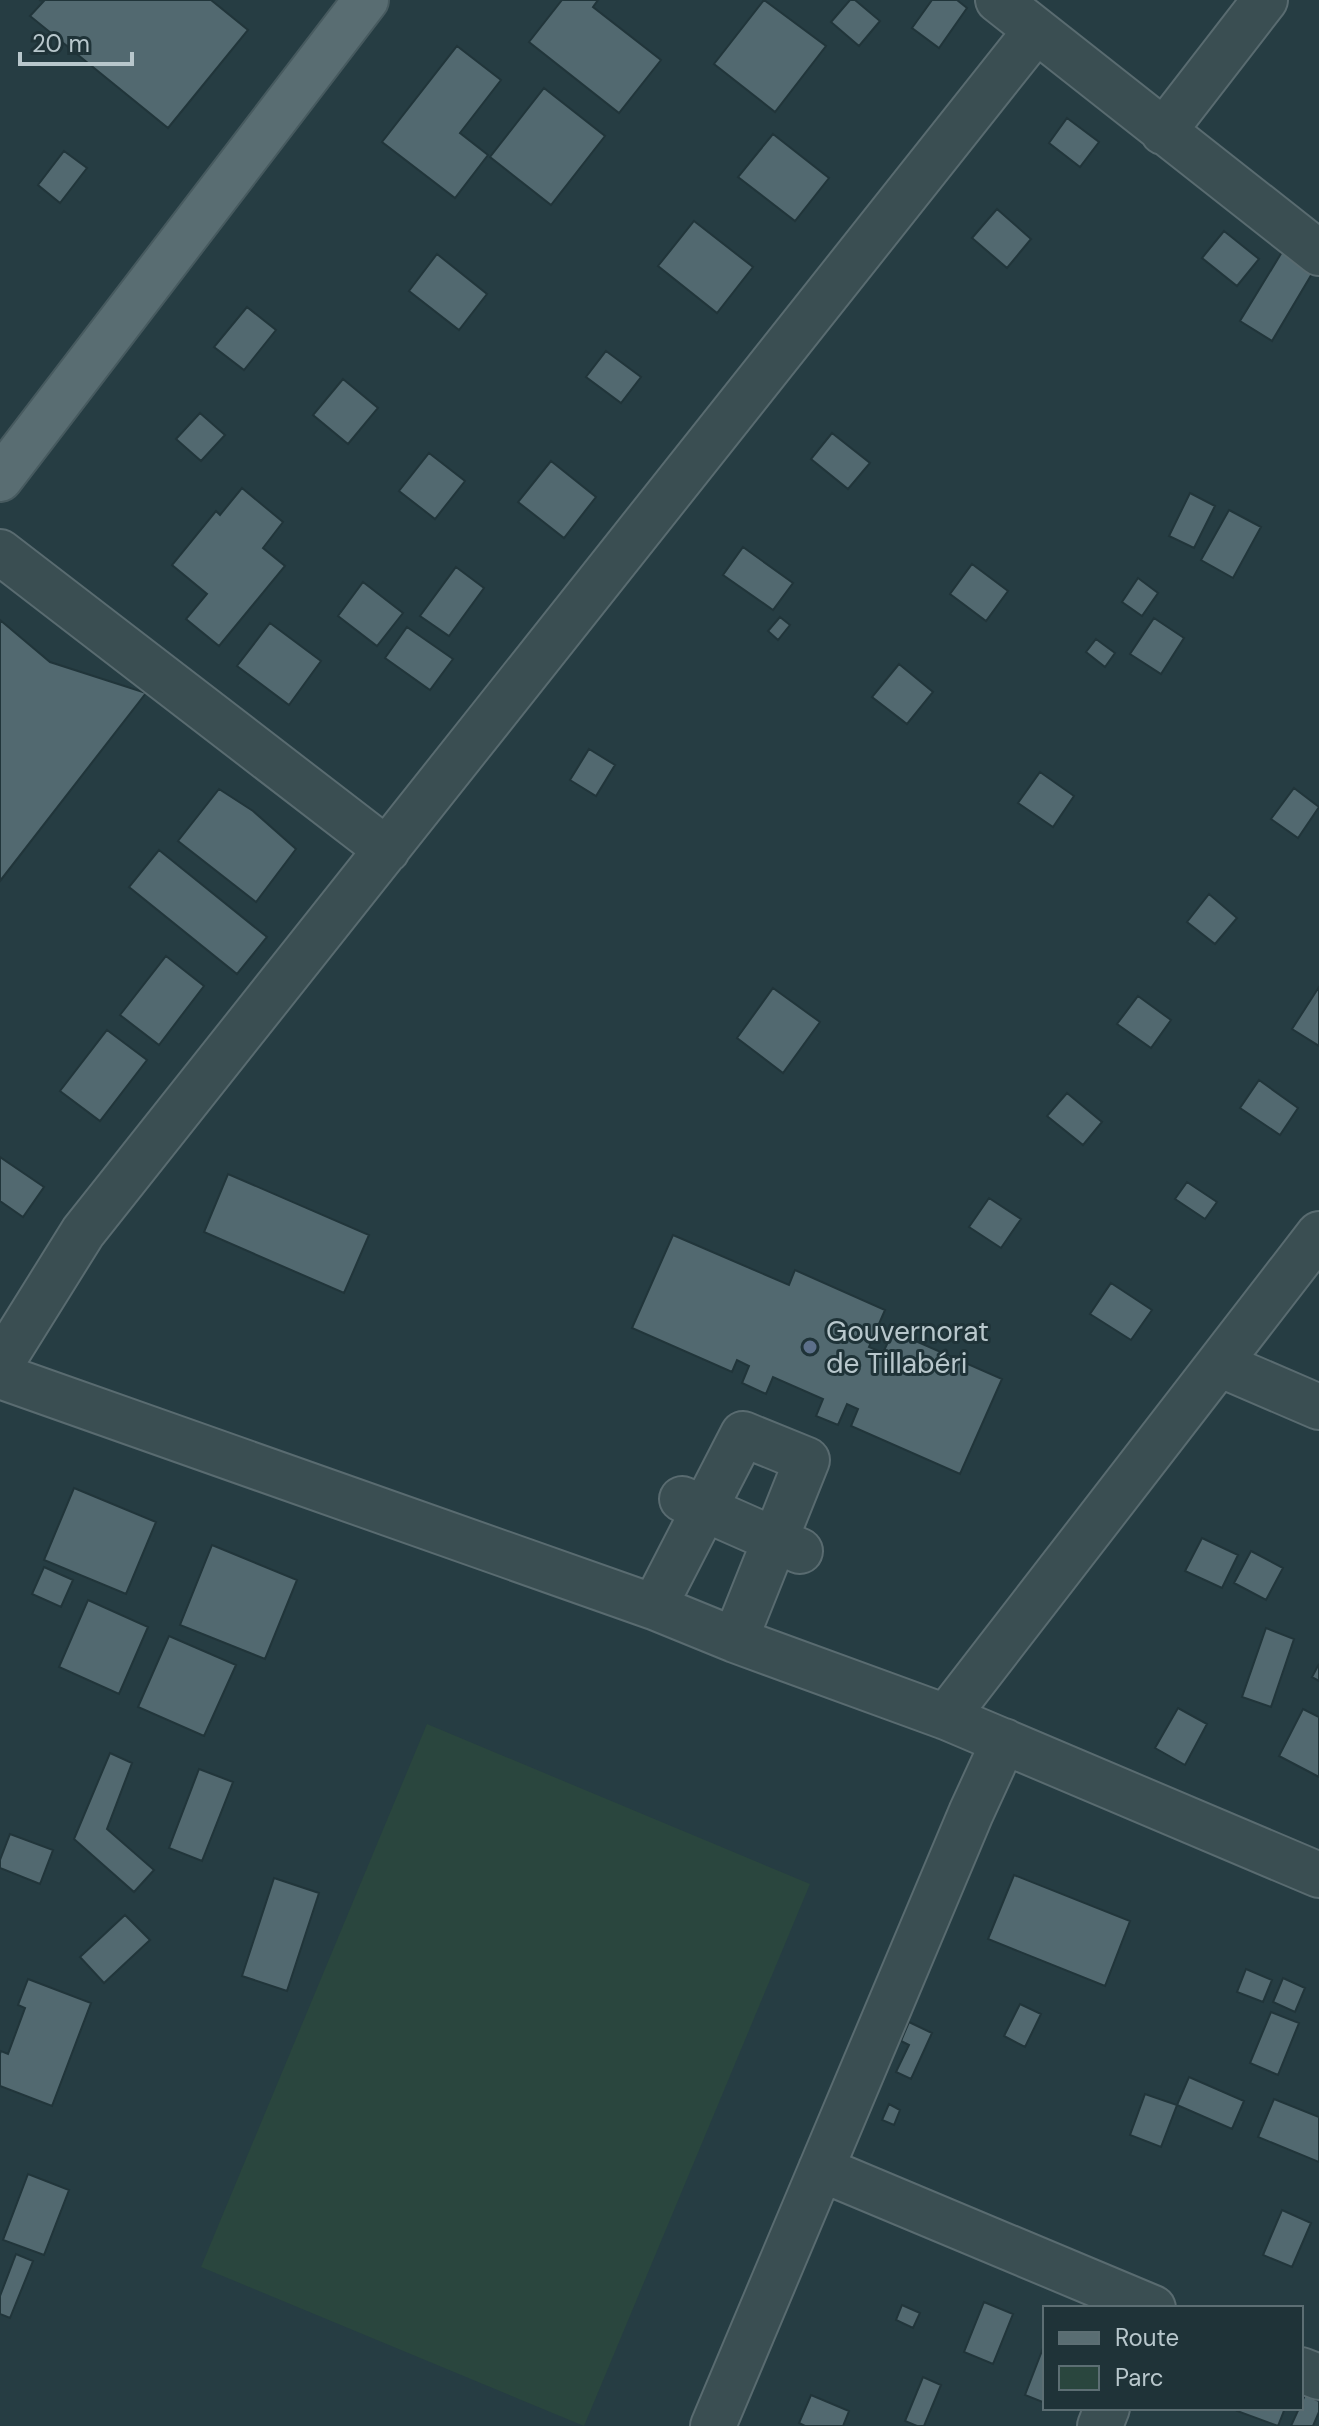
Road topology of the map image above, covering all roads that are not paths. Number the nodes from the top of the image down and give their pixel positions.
1 (366, 0) edge
2 (998, 0) edge
3 (1265, 0) edge
4 (1035, 32) junction
5 (1163, 132) junction
6 (1319, 253) edge
7 (0, 479) edge
8 (0, 552) edge
9 (387, 850) junction
10 (1319, 1234) edge
11 (1219, 1364) junction
12 (0, 1365) edge
13 (0, 1376) edge
14 (1319, 1407) edge
15 (693, 1504) junction
16 (787, 1546) junction
17 (654, 1607) junction
18 (735, 1640) junction
19 (946, 1717) junction
20 (1004, 1741) junction
21 (1319, 1875) edge
22 (821, 2169) junction
23 (1146, 2306) edge
24 (713, 2426) edge

1 - 7 main road
2 - 4 street
3 - 5 street
4 - 5 street
4 - 9 street
5 - 6 street
8 - 9 street
9 - 12 street
10 - 11 street
11 - 14 street
11 - 19 street
13 - 17 street
15 - 16 street
15 - 16 street
15 - 17 street
16 - 18 street
17 - 18 street
18 - 19 street
19 - 20 street
20 - 21 street
20 - 22 street
22 - 23 street
22 - 24 street

